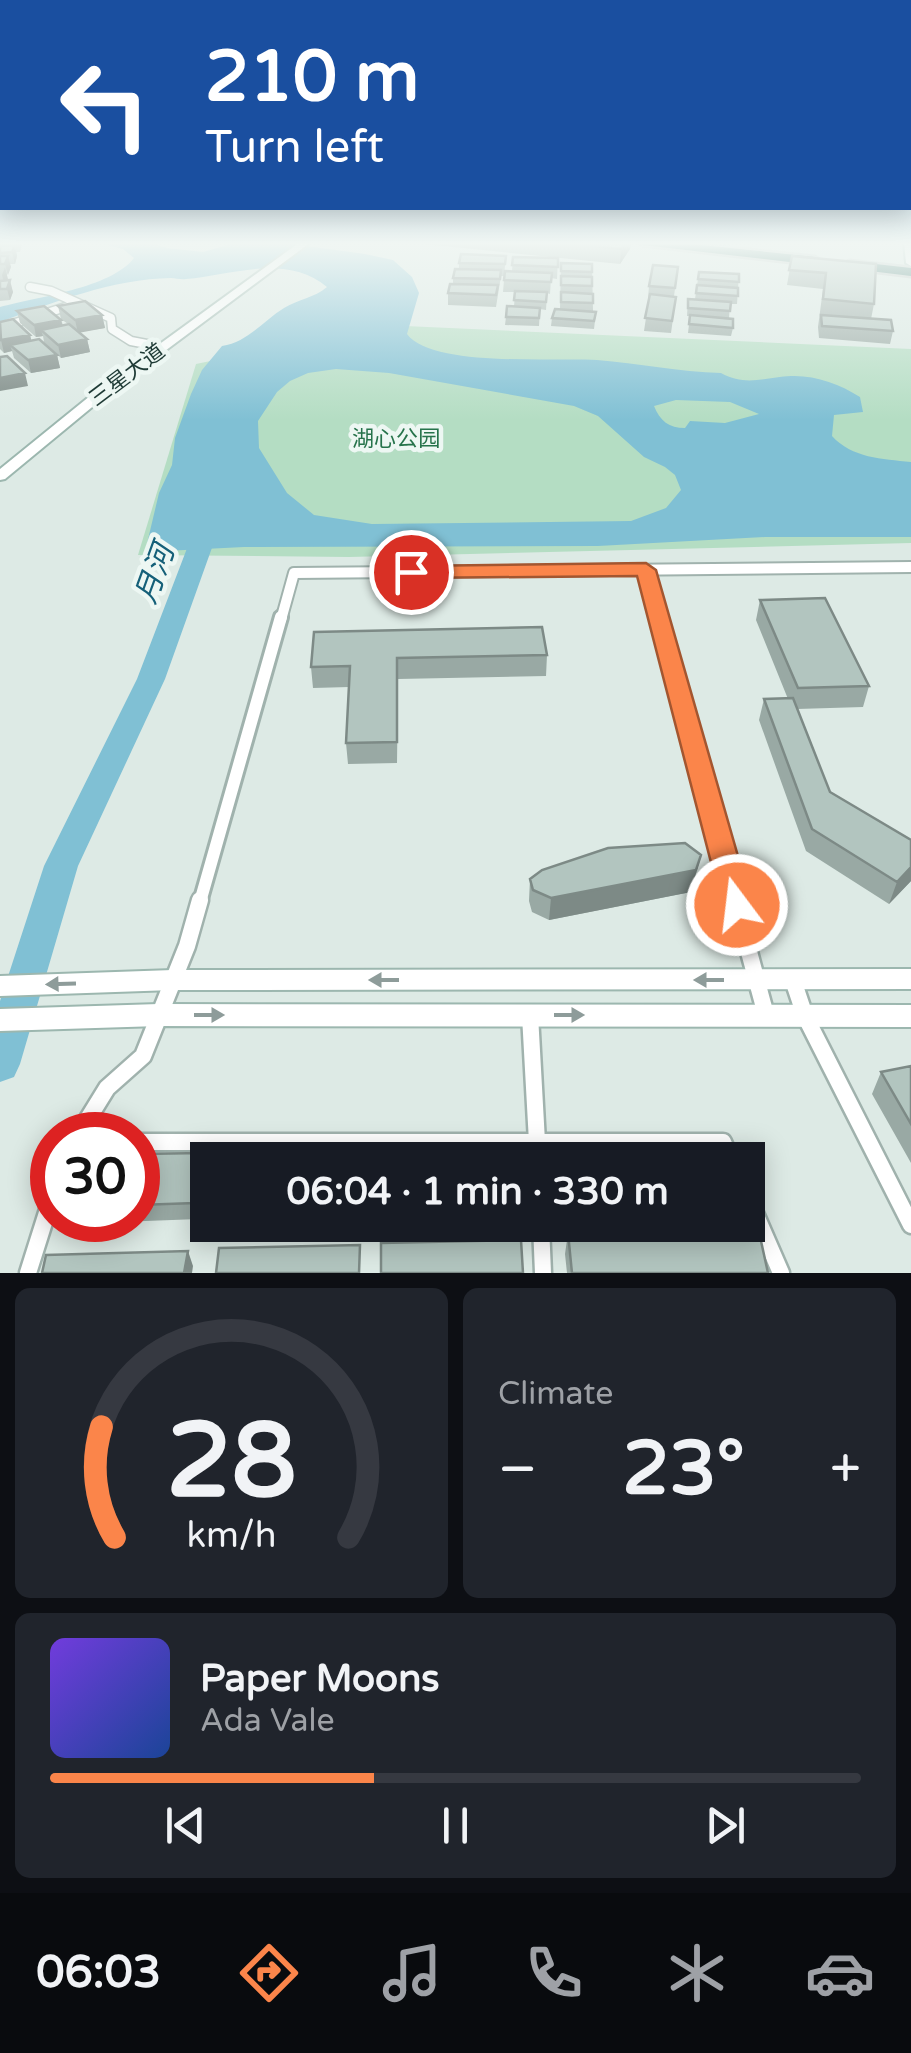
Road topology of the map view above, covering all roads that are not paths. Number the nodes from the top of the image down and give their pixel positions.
1 (218, 301) edge
2 (222, 301) edge
3 (70, 302) joint
4 (0, 328) edge
5 (152, 345) junction
6 (0, 466) edge
7 (0, 476) edge
8 (911, 567) edge
9 (646, 570) junction
10 (911, 979) edge
11 (173, 980) junction
12 (757, 980) junction
13 (793, 980) junction
14 (0, 986) edge
15 (159, 1015) junction
16 (530, 1015) junction
17 (766, 1015) junction
18 (805, 1016) junction
19 (911, 1016) edge
20 (0, 1020) edge
21 (92, 1112) edge
22 (160, 1142) edge
23 (537, 1142) edge
24 (190, 1143) edge
25 (911, 1225) edge
26 (765, 1236) edge
27 (38, 1242) edge
28 (542, 1242) edge
29 (28, 1273) edge
30 (544, 1273) edge
31 (781, 1273) edge

1 - 5 street, 三星大道
2 - 7 street, 三星大道
3 - 4 street
3 - 5 street
5 - 6 street, 三星大道
8 - 9 street
9 - 11 street
9 - 12 street
10 - 13 street
12 -> 11 street
11 -> 14 street
11 - 15 street
12 - 13 street
12 - 17 street
13 - 18 street
15 -> 16 street
15 - 20 street
15 - 21 street
16 -> 17 street
16 - 23 street
17 - 18 street
18 - 19 street
18 - 25 street
22 - 24 street
26 - 31 street
27 - 29 street
28 - 30 street

